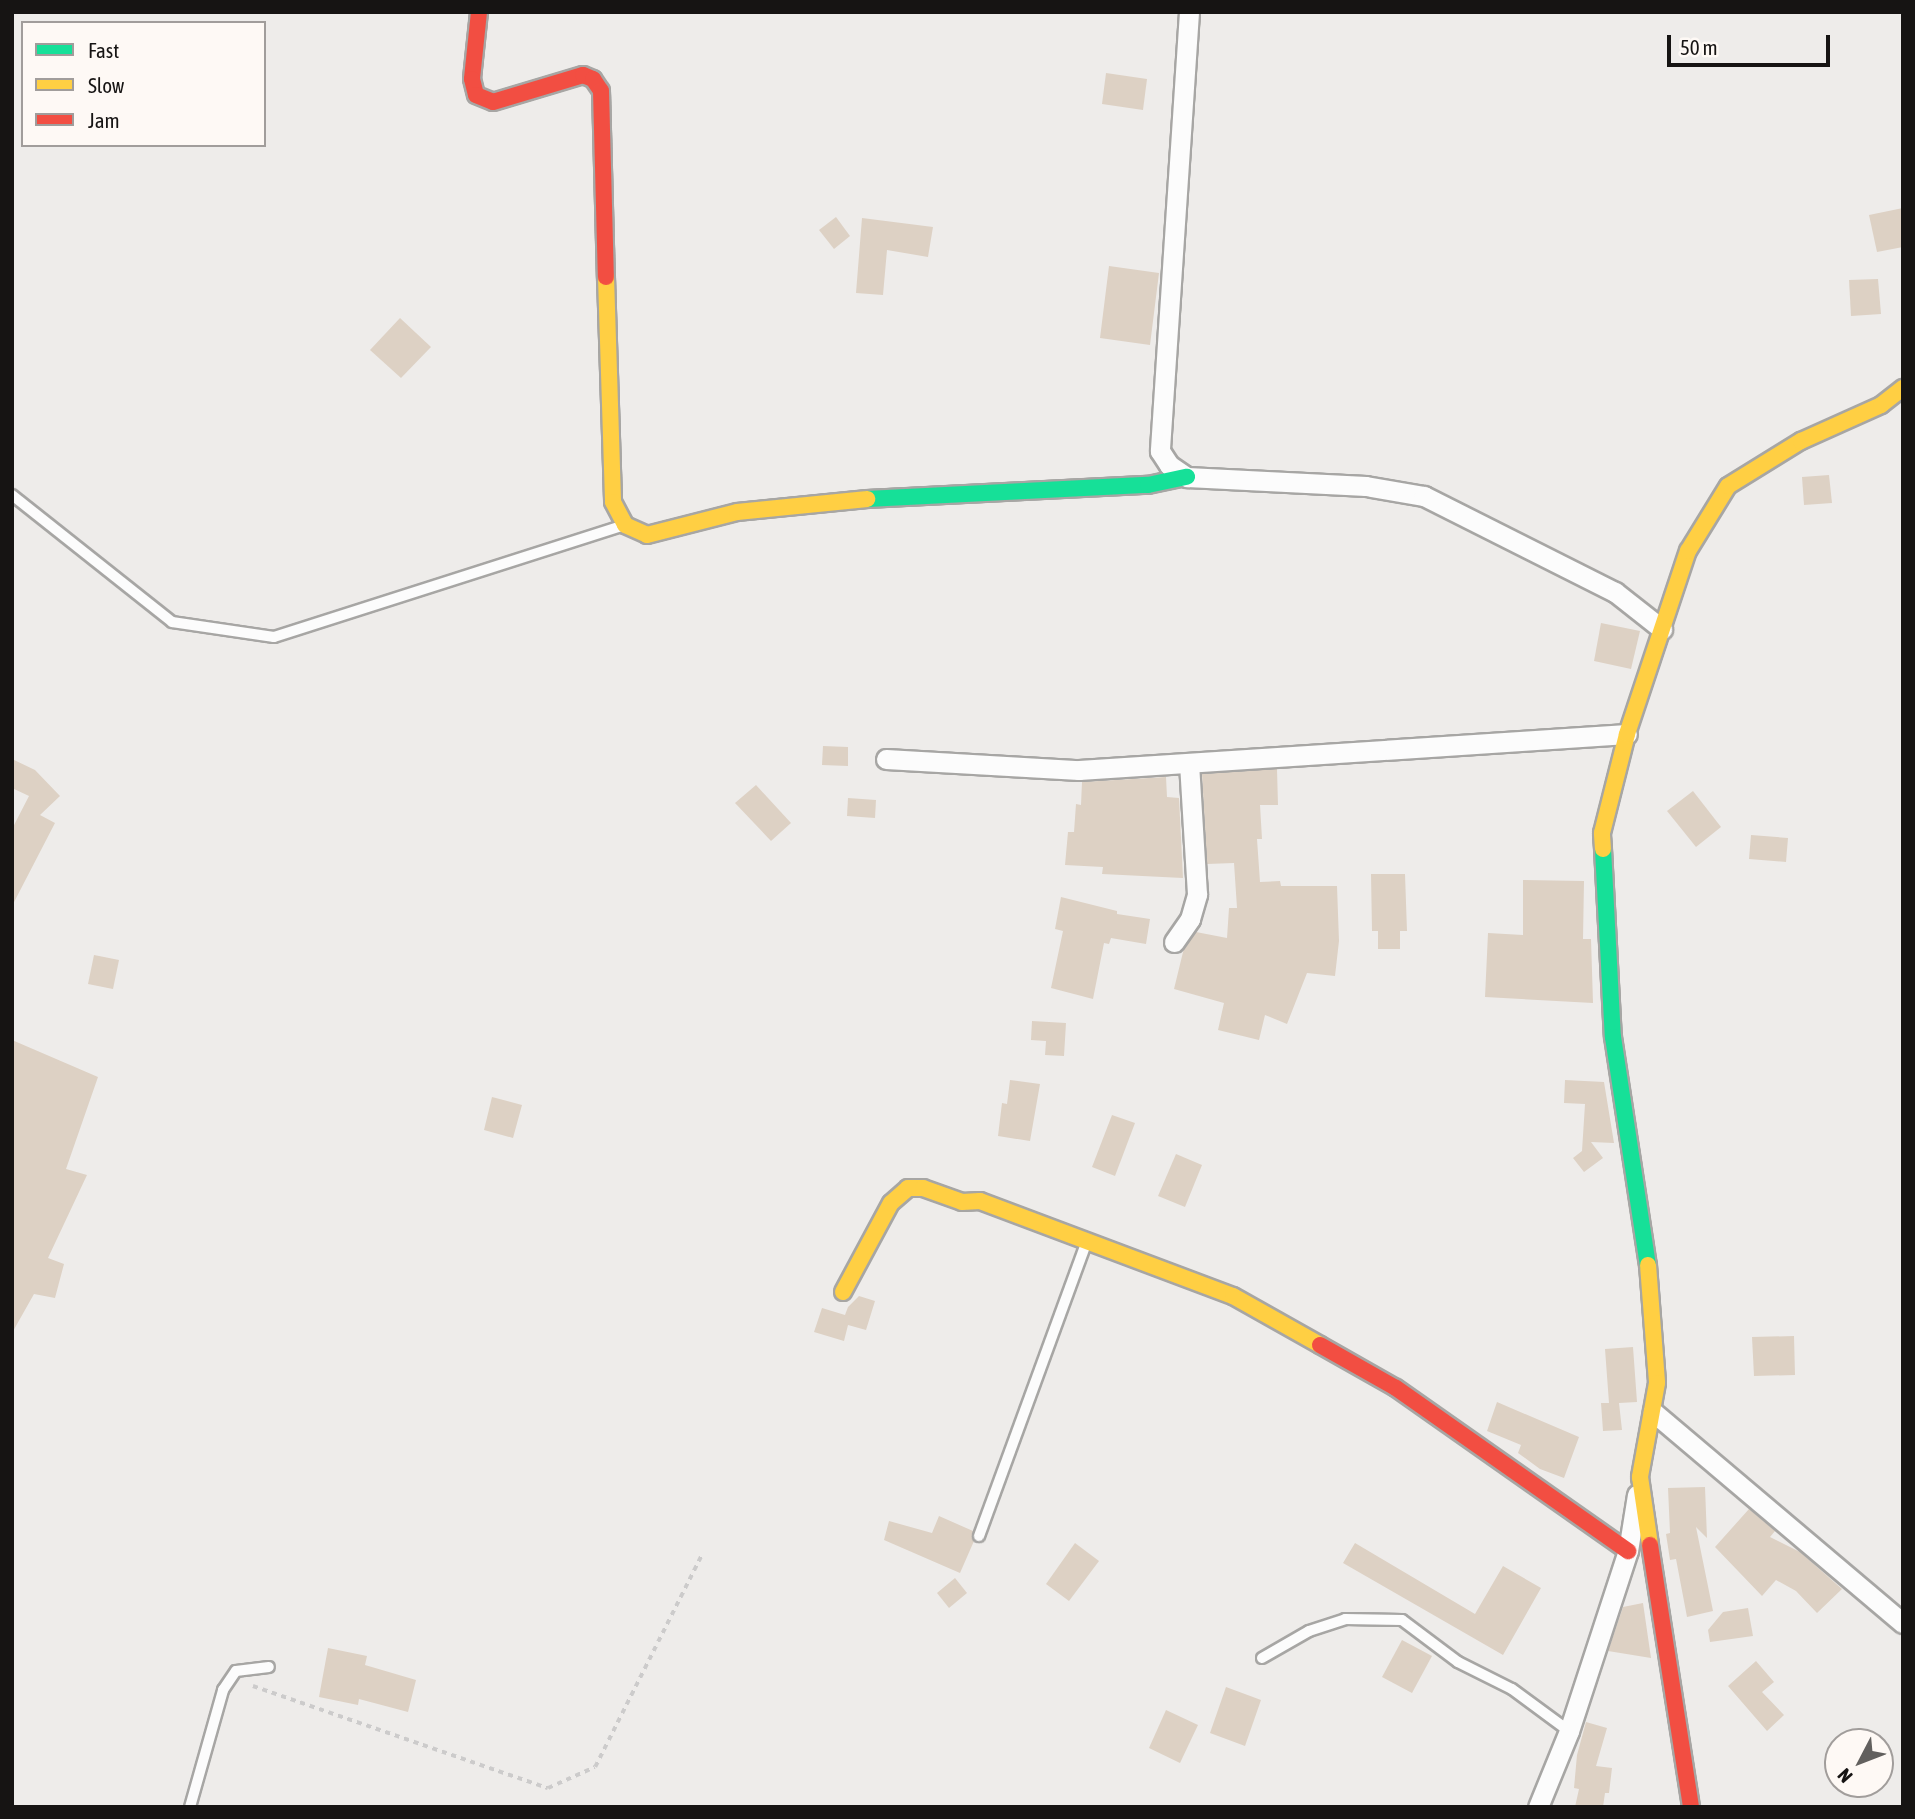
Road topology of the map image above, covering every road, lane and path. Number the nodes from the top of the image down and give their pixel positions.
1 (479, 12) edge
2 (1189, 12) edge
3 (1903, 388) edge
4 (1186, 477) junction
5 (12, 495) edge
6 (625, 525) junction
7 (1662, 629) junction
8 (1627, 734) junction
9 (886, 759) dead end
10 (1189, 763) junction
11 (1174, 942) dead end
12 (1087, 1241) junction
13 (843, 1292) dead end
14 (1653, 1412) junction
15 (1640, 1477) junction
16 (979, 1536) dead end
17 (1628, 1551) junction
18 (701, 1556) dead end
19 (1903, 1623) edge
20 (1262, 1658) dead end
21 (270, 1667) dead end
22 (231, 1678) junction
23 (1569, 1731) junction
24 (190, 1807) edge
25 (1538, 1807) edge
26 (1691, 1807) edge

1 - 6 street
2 - 4 street
3 - 7 street
4 - 6 street
4 - 7 street
5 - 6 lane
7 - 8 street
8 - 10 street
8 - 14 street
9 - 10 street
10 - 11 street
12 - 13 street
12 - 16 lane
12 - 17 street
14 - 15 street
14 - 19 street
15 - 17 street
15 - 26 street
17 - 23 street
18 - 22 path
20 - 23 lane
21 - 22 lane
22 - 24 lane
23 - 25 street

